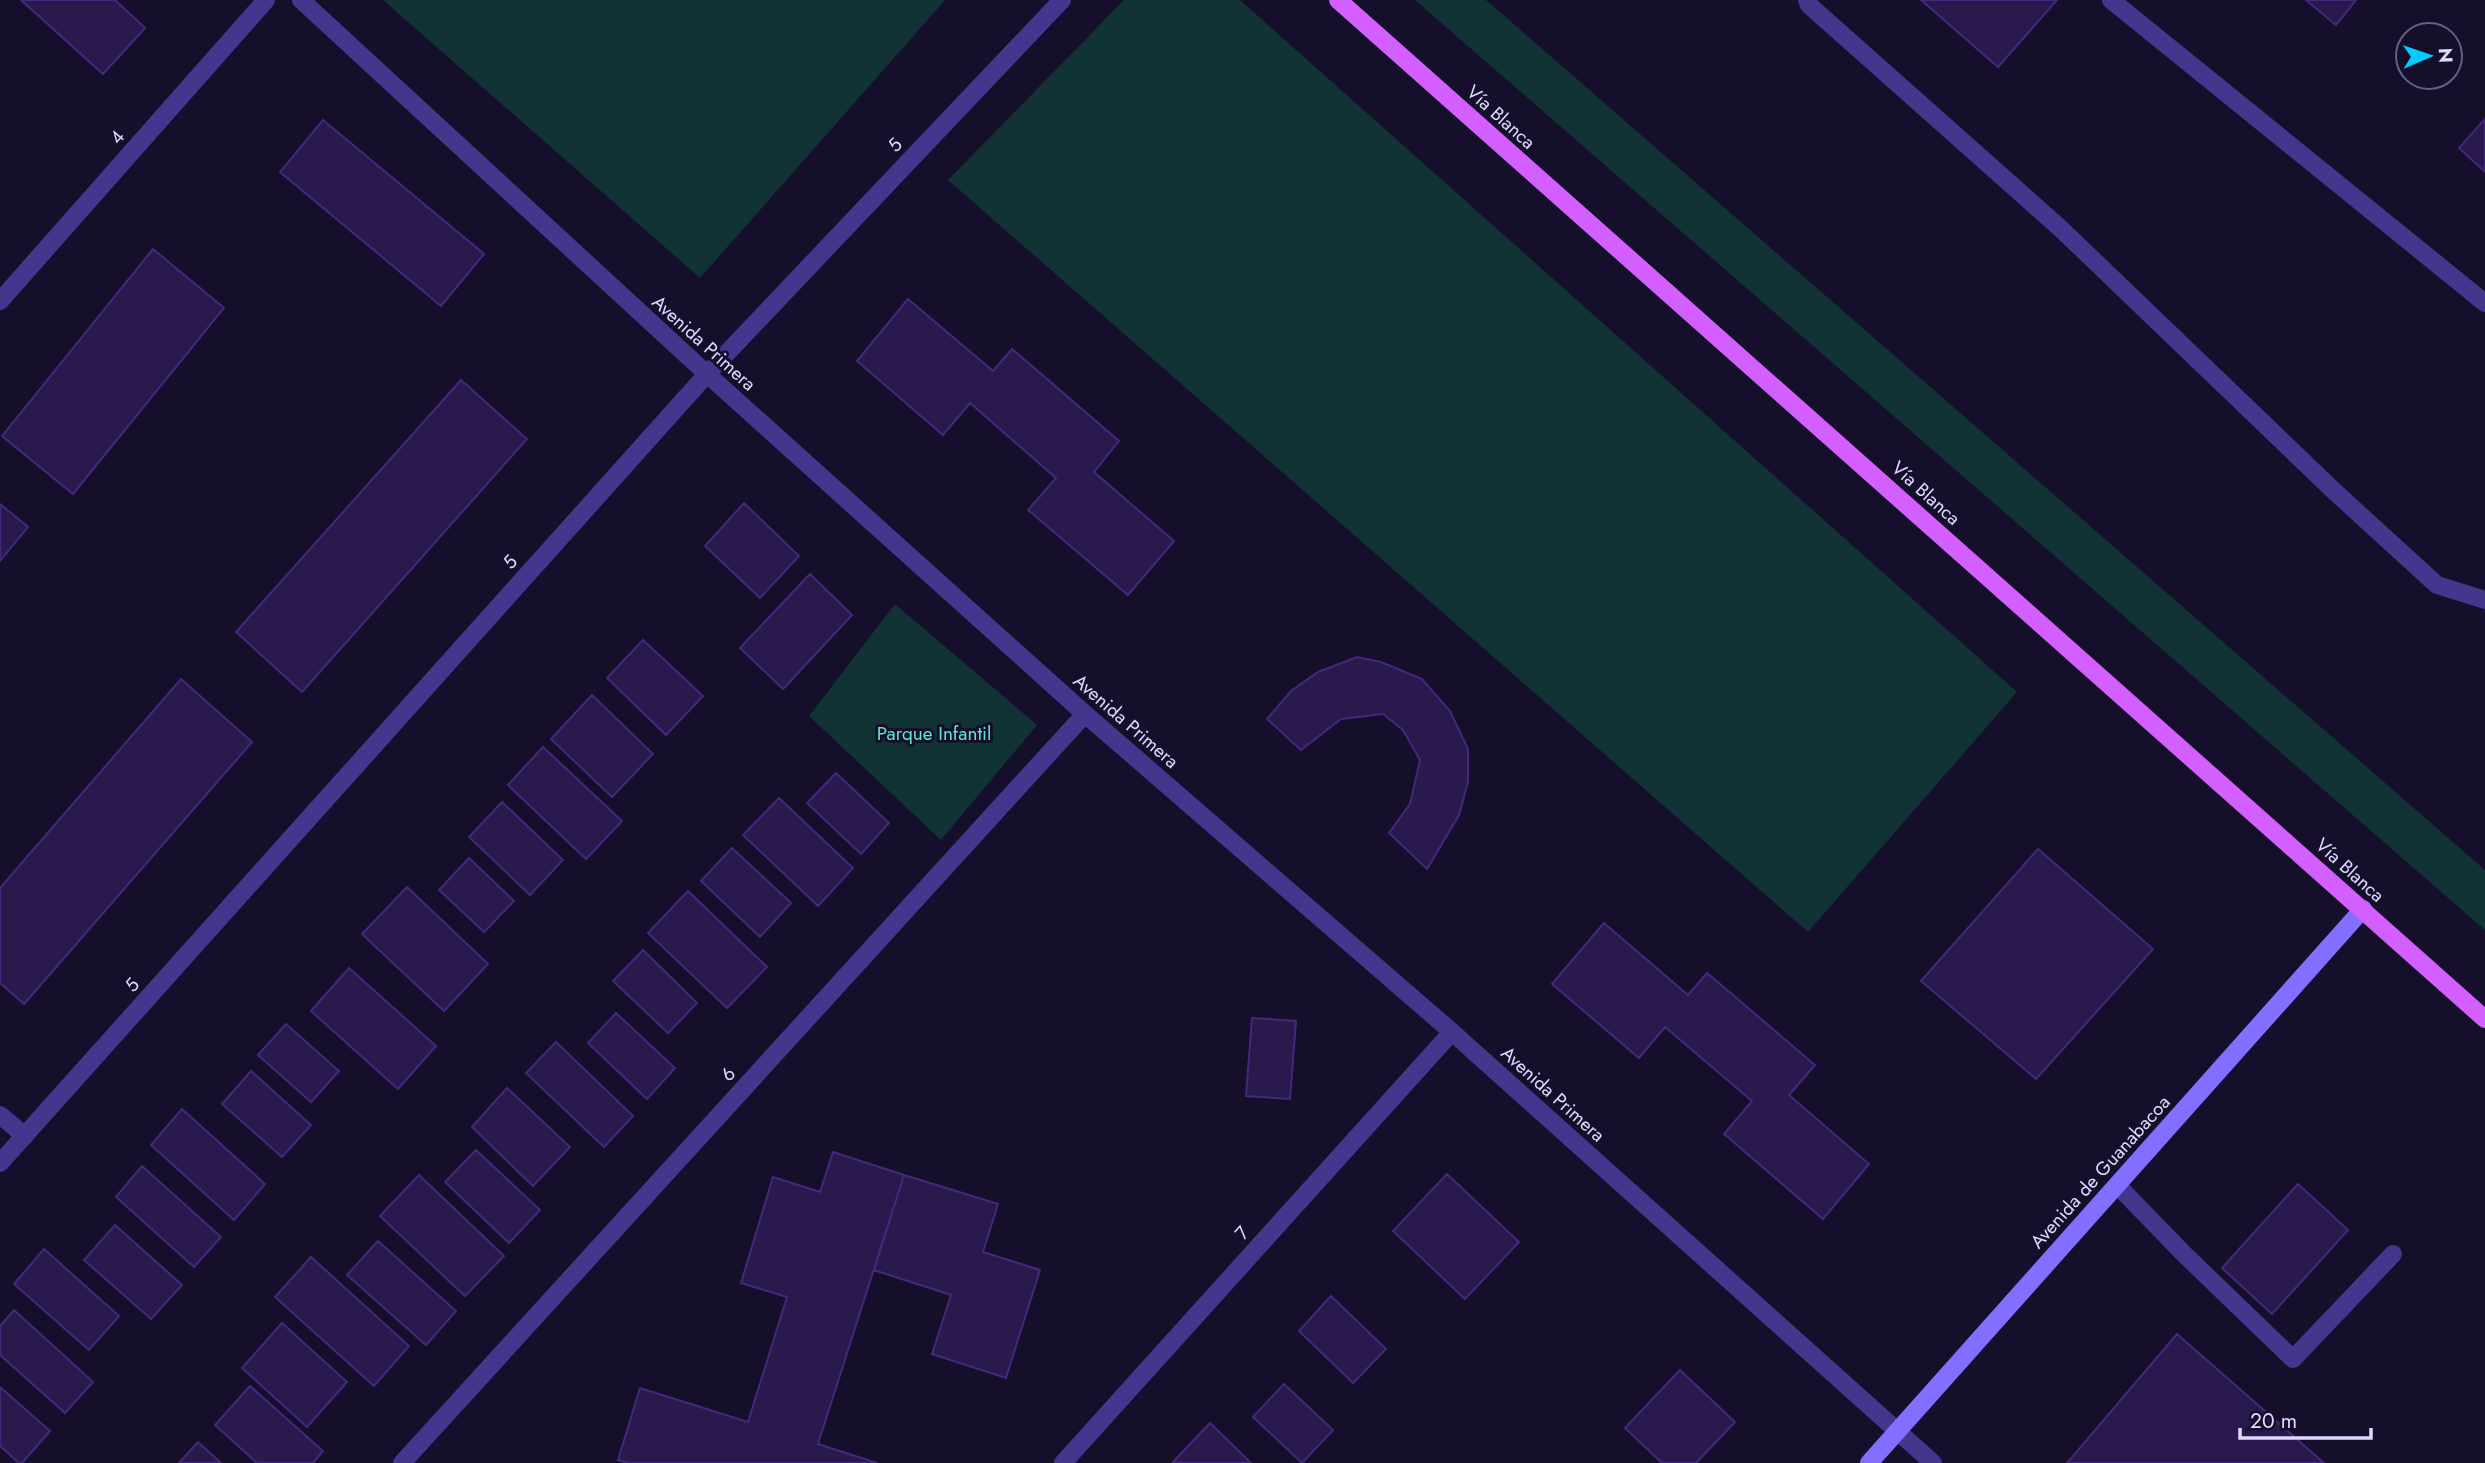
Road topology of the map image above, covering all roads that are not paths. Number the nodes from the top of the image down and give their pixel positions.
1 (265, 0) edge
2 (301, 0) edge
3 (1062, 0) edge
4 (1338, 0) edge
5 (1807, 0) edge
6 (2111, 0) edge
7 (0, 301) edge
8 (2485, 303) edge
9 (707, 374) junction
10 (2485, 600) edge
11 (1085, 714) junction
12 (2363, 909) junction
13 (2485, 1019) edge
14 (1451, 1032) junction
15 (0, 1115) edge
16 (24, 1136) junction
17 (0, 1163) edge
18 (2117, 1185) junction
19 (2393, 1254) dead end
20 (1898, 1431) junction
21 (402, 1463) edge
22 (1063, 1463) edge
23 (1869, 1463) edge
24 (1933, 1463) edge

1 - 7 street, 4
2 - 9 street, Avenida Primera
3 - 9 street, 5
4 - 12 main road, Vía Blanca
5 - 10 street
6 - 8 street
9 - 11 street, Avenida Primera
9 - 16 street, 5
11 - 14 street, Avenida Primera
11 - 21 street, 6
12 - 13 main road, Vía Blanca
12 - 18 street, Avenida de Guanabacoa
14 - 20 street, Avenida Primera
14 - 22 street, 7
15 - 16 street
16 - 17 street, 5
18 - 19 street
18 - 20 street, Avenida de Guanabacoa
20 - 23 street, Avenida de Guanabacoa
20 - 24 street, Avenida Primera

